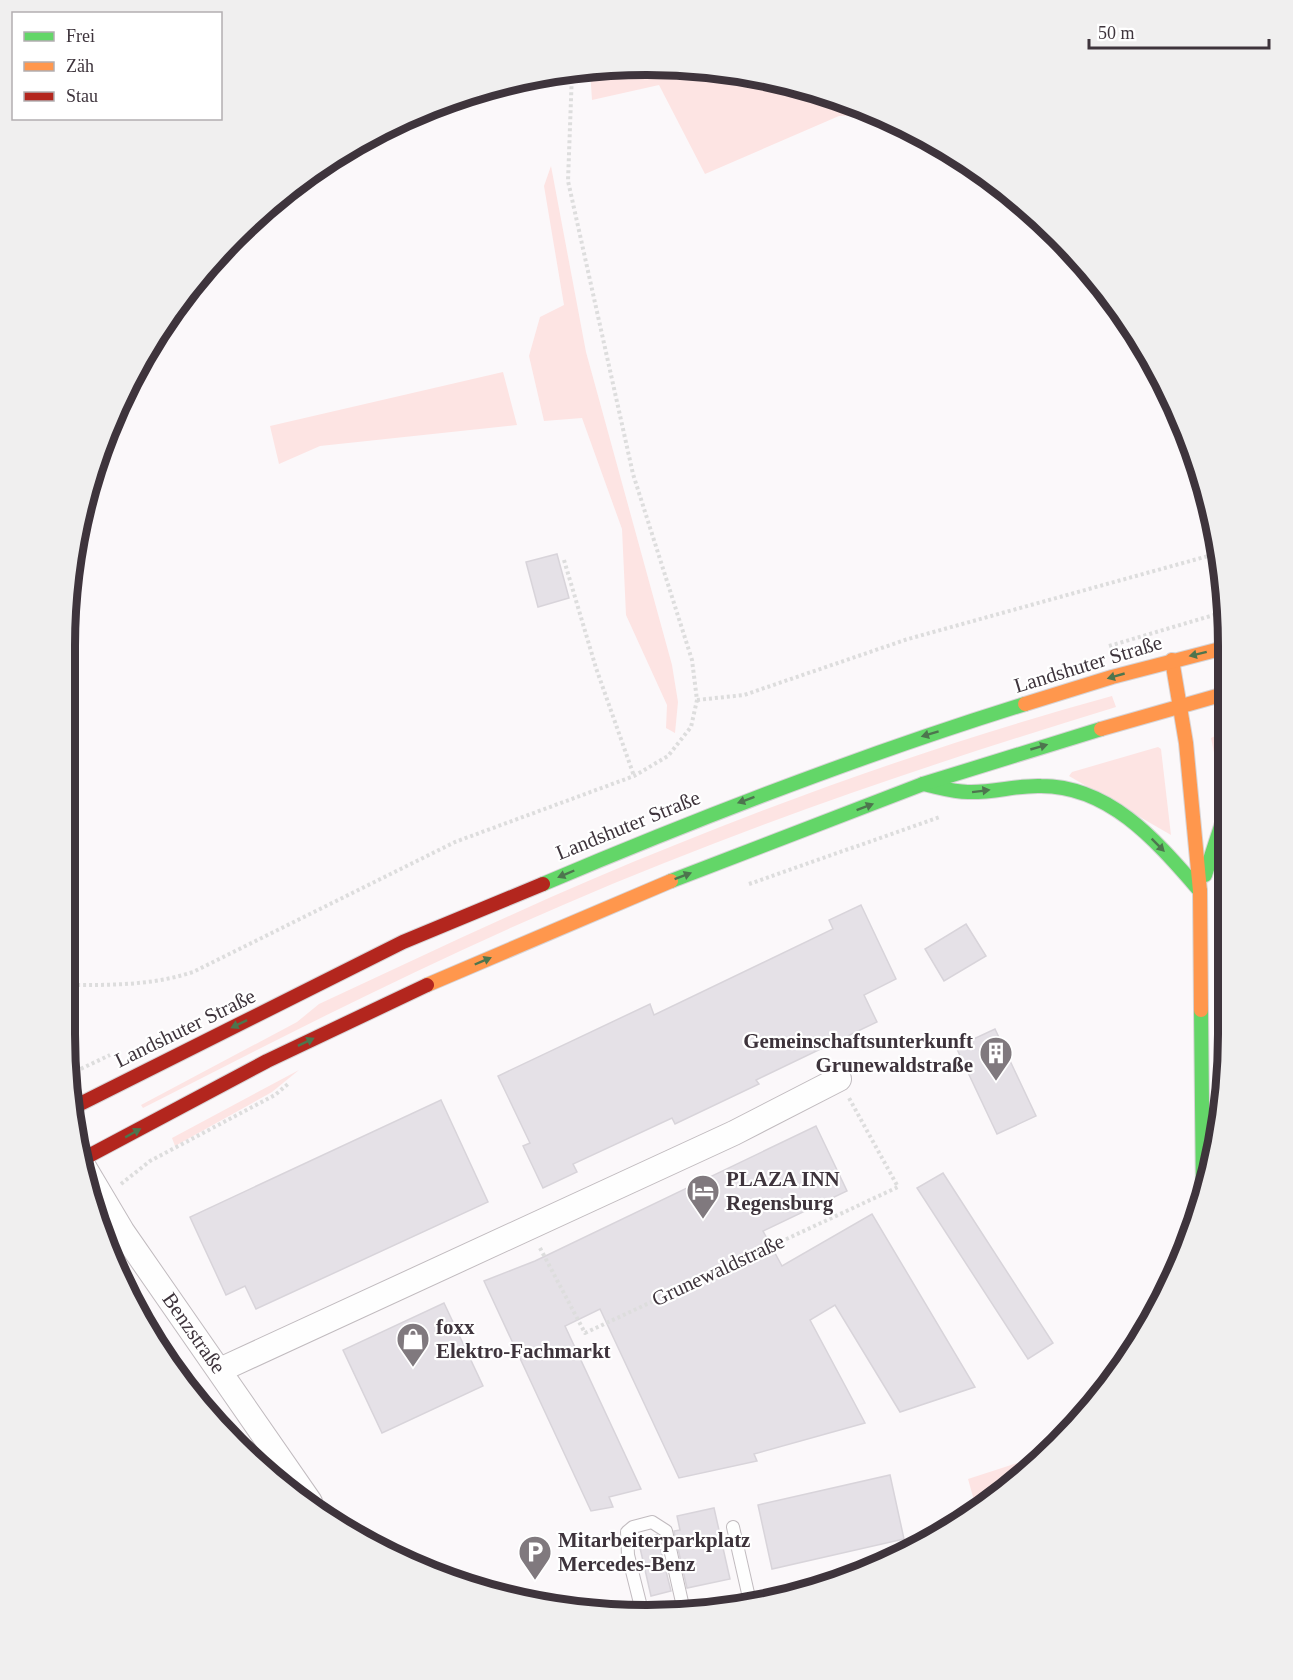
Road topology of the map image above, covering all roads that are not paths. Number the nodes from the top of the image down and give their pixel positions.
1 (1218, 649) edge
2 (1172, 660) junction
3 (1218, 696) edge
4 (1180, 706) junction
5 (923, 784) junction
6 (1218, 836) edge
7 (1200, 891) junction
8 (839, 1079) road end
9 (80, 1104) edge
10 (89, 1157) edge
11 (1203, 1164) edge
12 (95, 1186) edge
13 (220, 1370) junction
14 (299, 1487) edge
15 (734, 1527) dead end
16 (749, 1596) edge
17 (682, 1604) edge
18 (640, 1605) edge

1 -> 2 main road, Landshuter Straße
2 - 4 main road
2 -> 9 main road, Landshuter Straße
3 - 4 main road
5 -> 4 main road
4 - 7 main road
5 -> 7 main road
10 -> 5 main road
6 - 7 main road
7 - 11 main road
8 - 13 street
12 - 13 street, Benzstraße
13 - 14 street, Benzstraße
15 - 16 lane
17 - 18 lane

